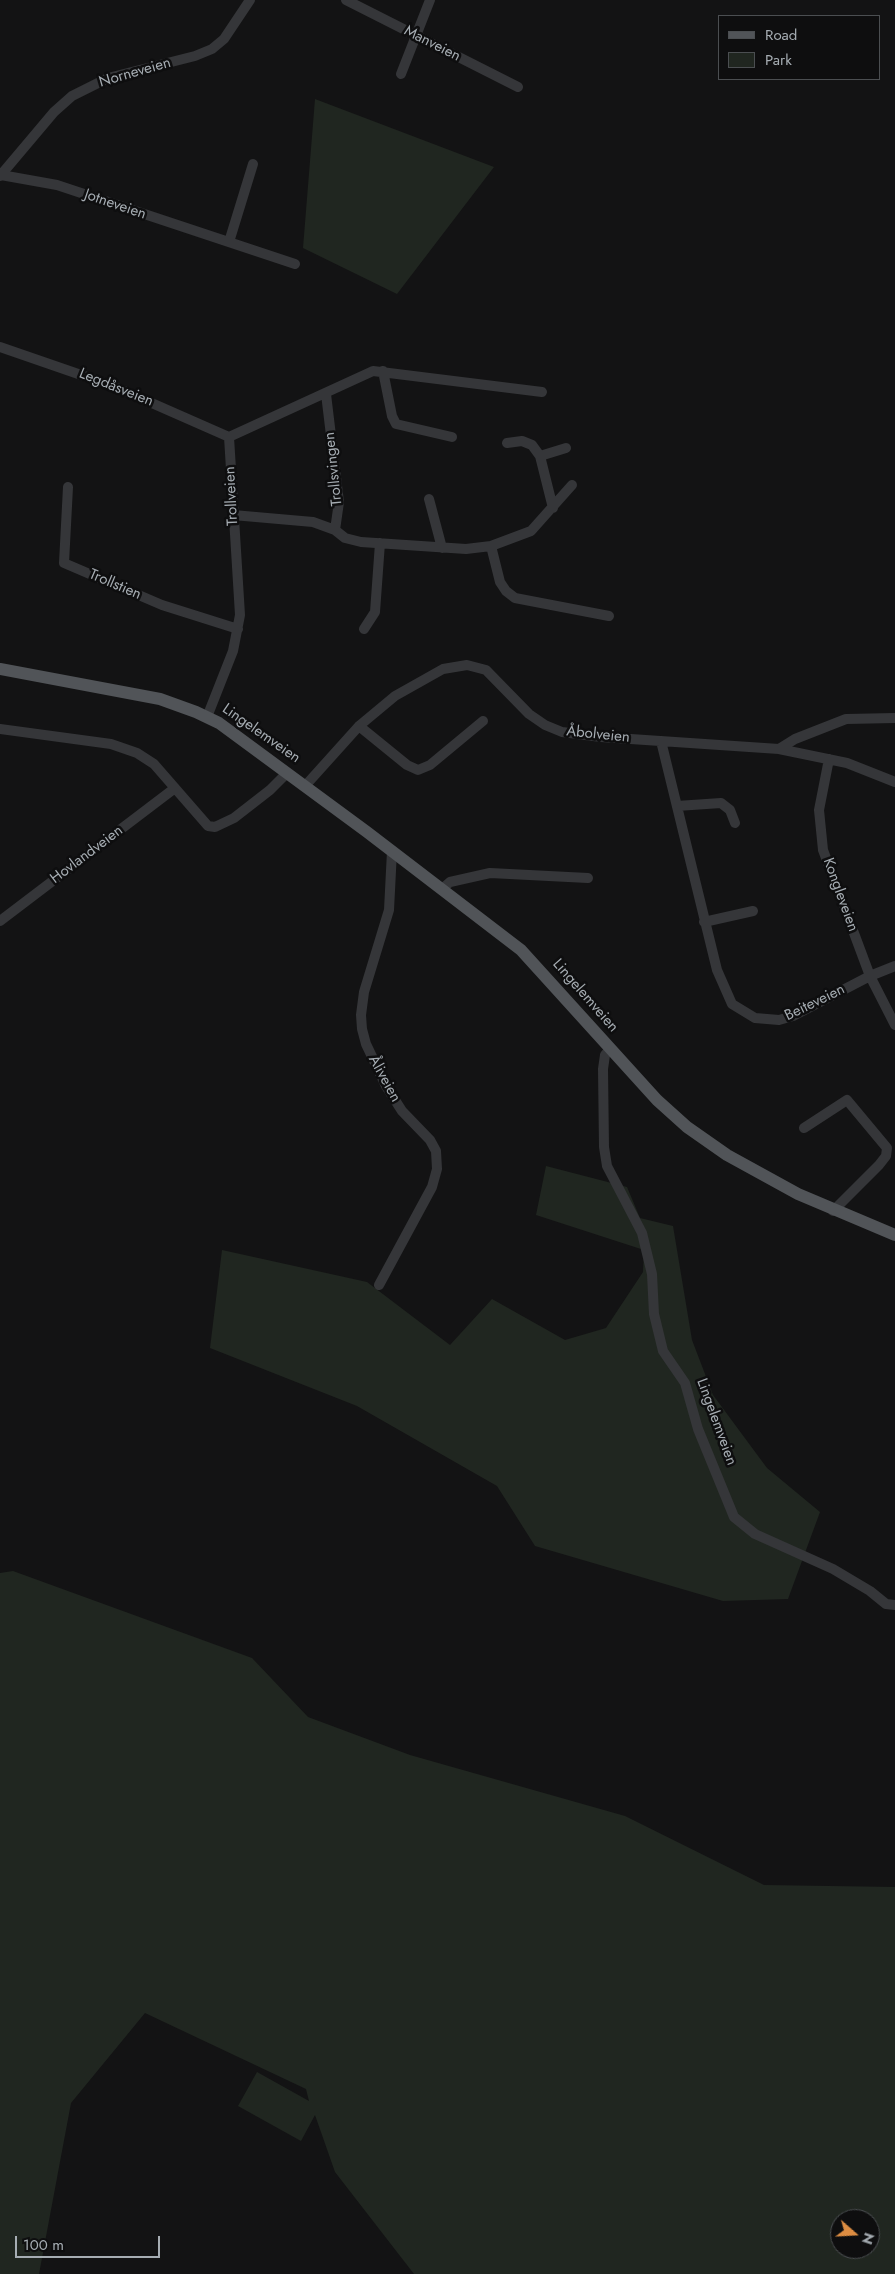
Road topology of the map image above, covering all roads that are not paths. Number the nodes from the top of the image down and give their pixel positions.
1 (250, 0) edge
2 (346, 0) edge
3 (430, 0) edge
4 (415, 36) junction
5 (401, 74) dead end
6 (518, 87) dead end
7 (253, 164) dead end
8 (1, 176) edge
9 (229, 242) junction
10 (295, 264) dead end
11 (0, 347) edge
12 (383, 371) junction
13 (542, 392) dead end
14 (326, 394) junction
15 (228, 437) junction
16 (452, 437) dead end
17 (507, 443) dead end
18 (566, 448) dead end
19 (540, 456) junction
20 (572, 485) dead end
21 (68, 487) dead end
22 (429, 499) dead end
23 (554, 508) junction
24 (233, 515) junction
25 (335, 530) junction
26 (380, 543) junction
27 (491, 546) junction
28 (442, 548) junction
29 (609, 616) dead end
30 (238, 629) junction
31 (364, 629) dead end
32 (0, 669) edge
33 (207, 717) junction
34 (895, 718) edge
35 (482, 721) dead end
36 (359, 726) junction
37 (0, 729) edge
38 (661, 740) junction
39 (779, 749) junction
40 (829, 759) junction
41 (288, 773) junction
42 (895, 782) edge
43 (306, 786) junction
44 (174, 788) junction
45 (677, 806) junction
46 (735, 823) dead end
47 (392, 851) junction
48 (588, 878) dead end
49 (442, 889) junction
50 (753, 911) dead end
51 (0, 922) edge
52 (704, 922) junction
53 (895, 966) edge
54 (870, 976) junction
55 (895, 1025) edge
56 (610, 1049) junction
57 (804, 1128) dead end
58 (833, 1211) junction
59 (895, 1235) edge
60 (379, 1285) dead end
61 (895, 1605) edge

1 - 8 street, Norneveien
2 - 4 street, Manveien
3 - 4 street
4 - 5 street
4 - 6 street, Manveien
7 - 9 street
8 - 9 street, Jotneveien
9 - 10 street, Jotneveien
11 - 15 street, Legdåsveien
12 - 13 street
12 - 14 street
12 - 16 street
14 - 15 street
14 - 25 street, Trollsvingen
15 - 24 street, Trollveien
17 - 19 street
18 - 19 street
19 - 23 street
20 - 23 street
21 - 30 street, Trollstien
22 - 28 street
23 - 27 street
24 - 25 street, Trollsvingen
24 - 30 street, Trollveien
25 - 26 street
26 - 28 street
26 - 31 street
27 - 28 street
27 - 29 street
30 - 33 street, Trollveien
32 - 33 main road, Lingelemveien
33 - 41 main road, Lingelemveien
34 - 39 street
35 - 36 street
36 - 38 street, Åbolveien
36 - 43 street, Åbolveien
37 - 44 street
38 - 39 street, Åbolveien
38 - 45 street, Beiteveien
39 - 40 street, Åbolveien
40 - 42 street, Åbolveien
40 - 54 street, Kongleveien
41 - 43 main road, Lingelemveien
41 - 44 street
43 - 47 main road, Lingelemveien
44 - 51 street, Hovlandveien
45 - 46 street
45 - 52 street, Beiteveien
47 - 49 main road, Lingelemveien
47 - 60 street, Åliveien
48 - 49 street
49 - 56 main road, Lingelemveien
50 - 52 street
52 - 54 street, Beiteveien
53 - 54 street, Beiteveien
54 - 55 street, Kongleveien
56 - 58 main road, Lingelemveien
56 - 61 street, Lingelemveien
57 - 58 street
58 - 59 main road, Lingelemveien

